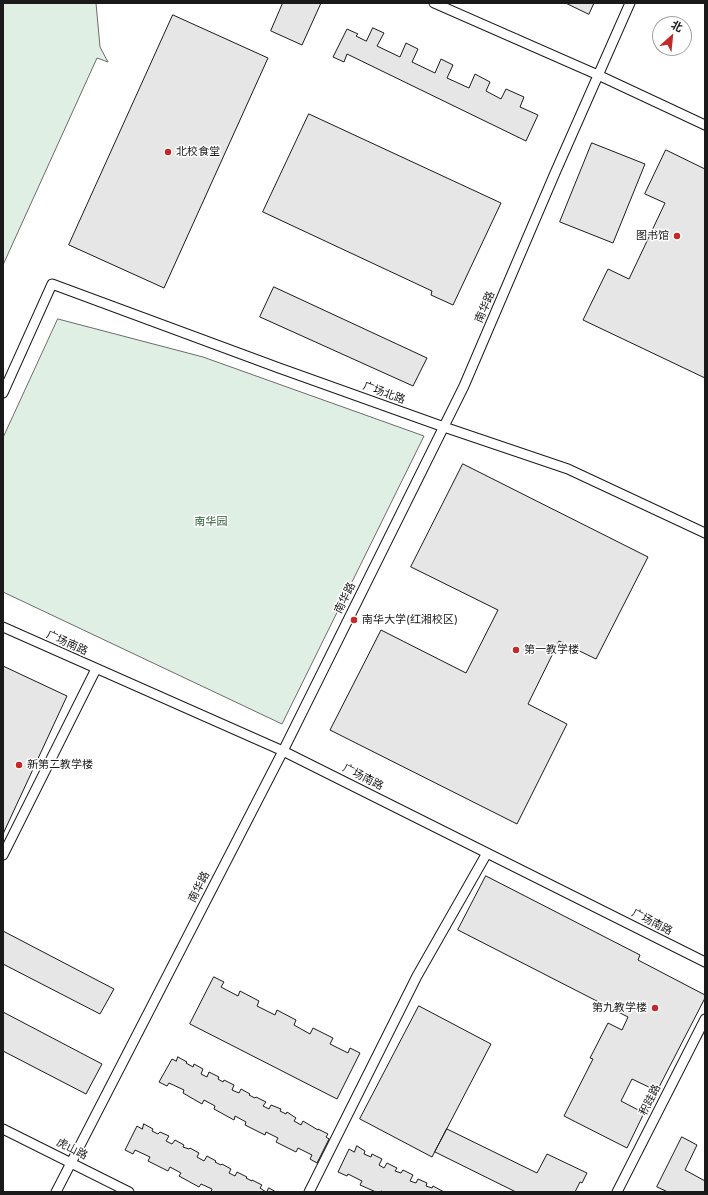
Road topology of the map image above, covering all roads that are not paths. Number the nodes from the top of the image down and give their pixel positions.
1 (434, 3) edge
2 (630, 3) edge
3 (598, 75) junction
4 (705, 125) edge
5 (3, 393) edge
6 (444, 427) junction
7 (705, 533) edge
8 (3, 627) edge
9 (96, 668) junction
10 (283, 751) junction
11 (487, 853) junction
12 (3, 855) edge
13 (705, 962) edge
14 (705, 1019) edge
15 (3, 1129) edge
16 (72, 1162) junction
17 (56, 1192) edge
18 (129, 1192) edge
19 (310, 1192) edge
20 (617, 1192) edge

1 - 3 lane
2 - 3 lane, 南华路
3 - 4 lane
3 - 6 lane, 南华路
5 - 6 lane, 广场北路
6 - 7 lane, 广场北路
6 - 10 lane, 南华路
8 - 9 lane, 广场南路
9 - 10 lane, 广场南路
9 - 12 lane
10 - 11 lane, 广场南路
10 - 16 lane, 南华路
11 - 13 lane, 广场南路
11 - 19 lane
14 - 20 lane, 积跬路
15 - 16 lane, 虎山路
16 - 17 lane, 南华路
16 - 18 lane, 虎山路

